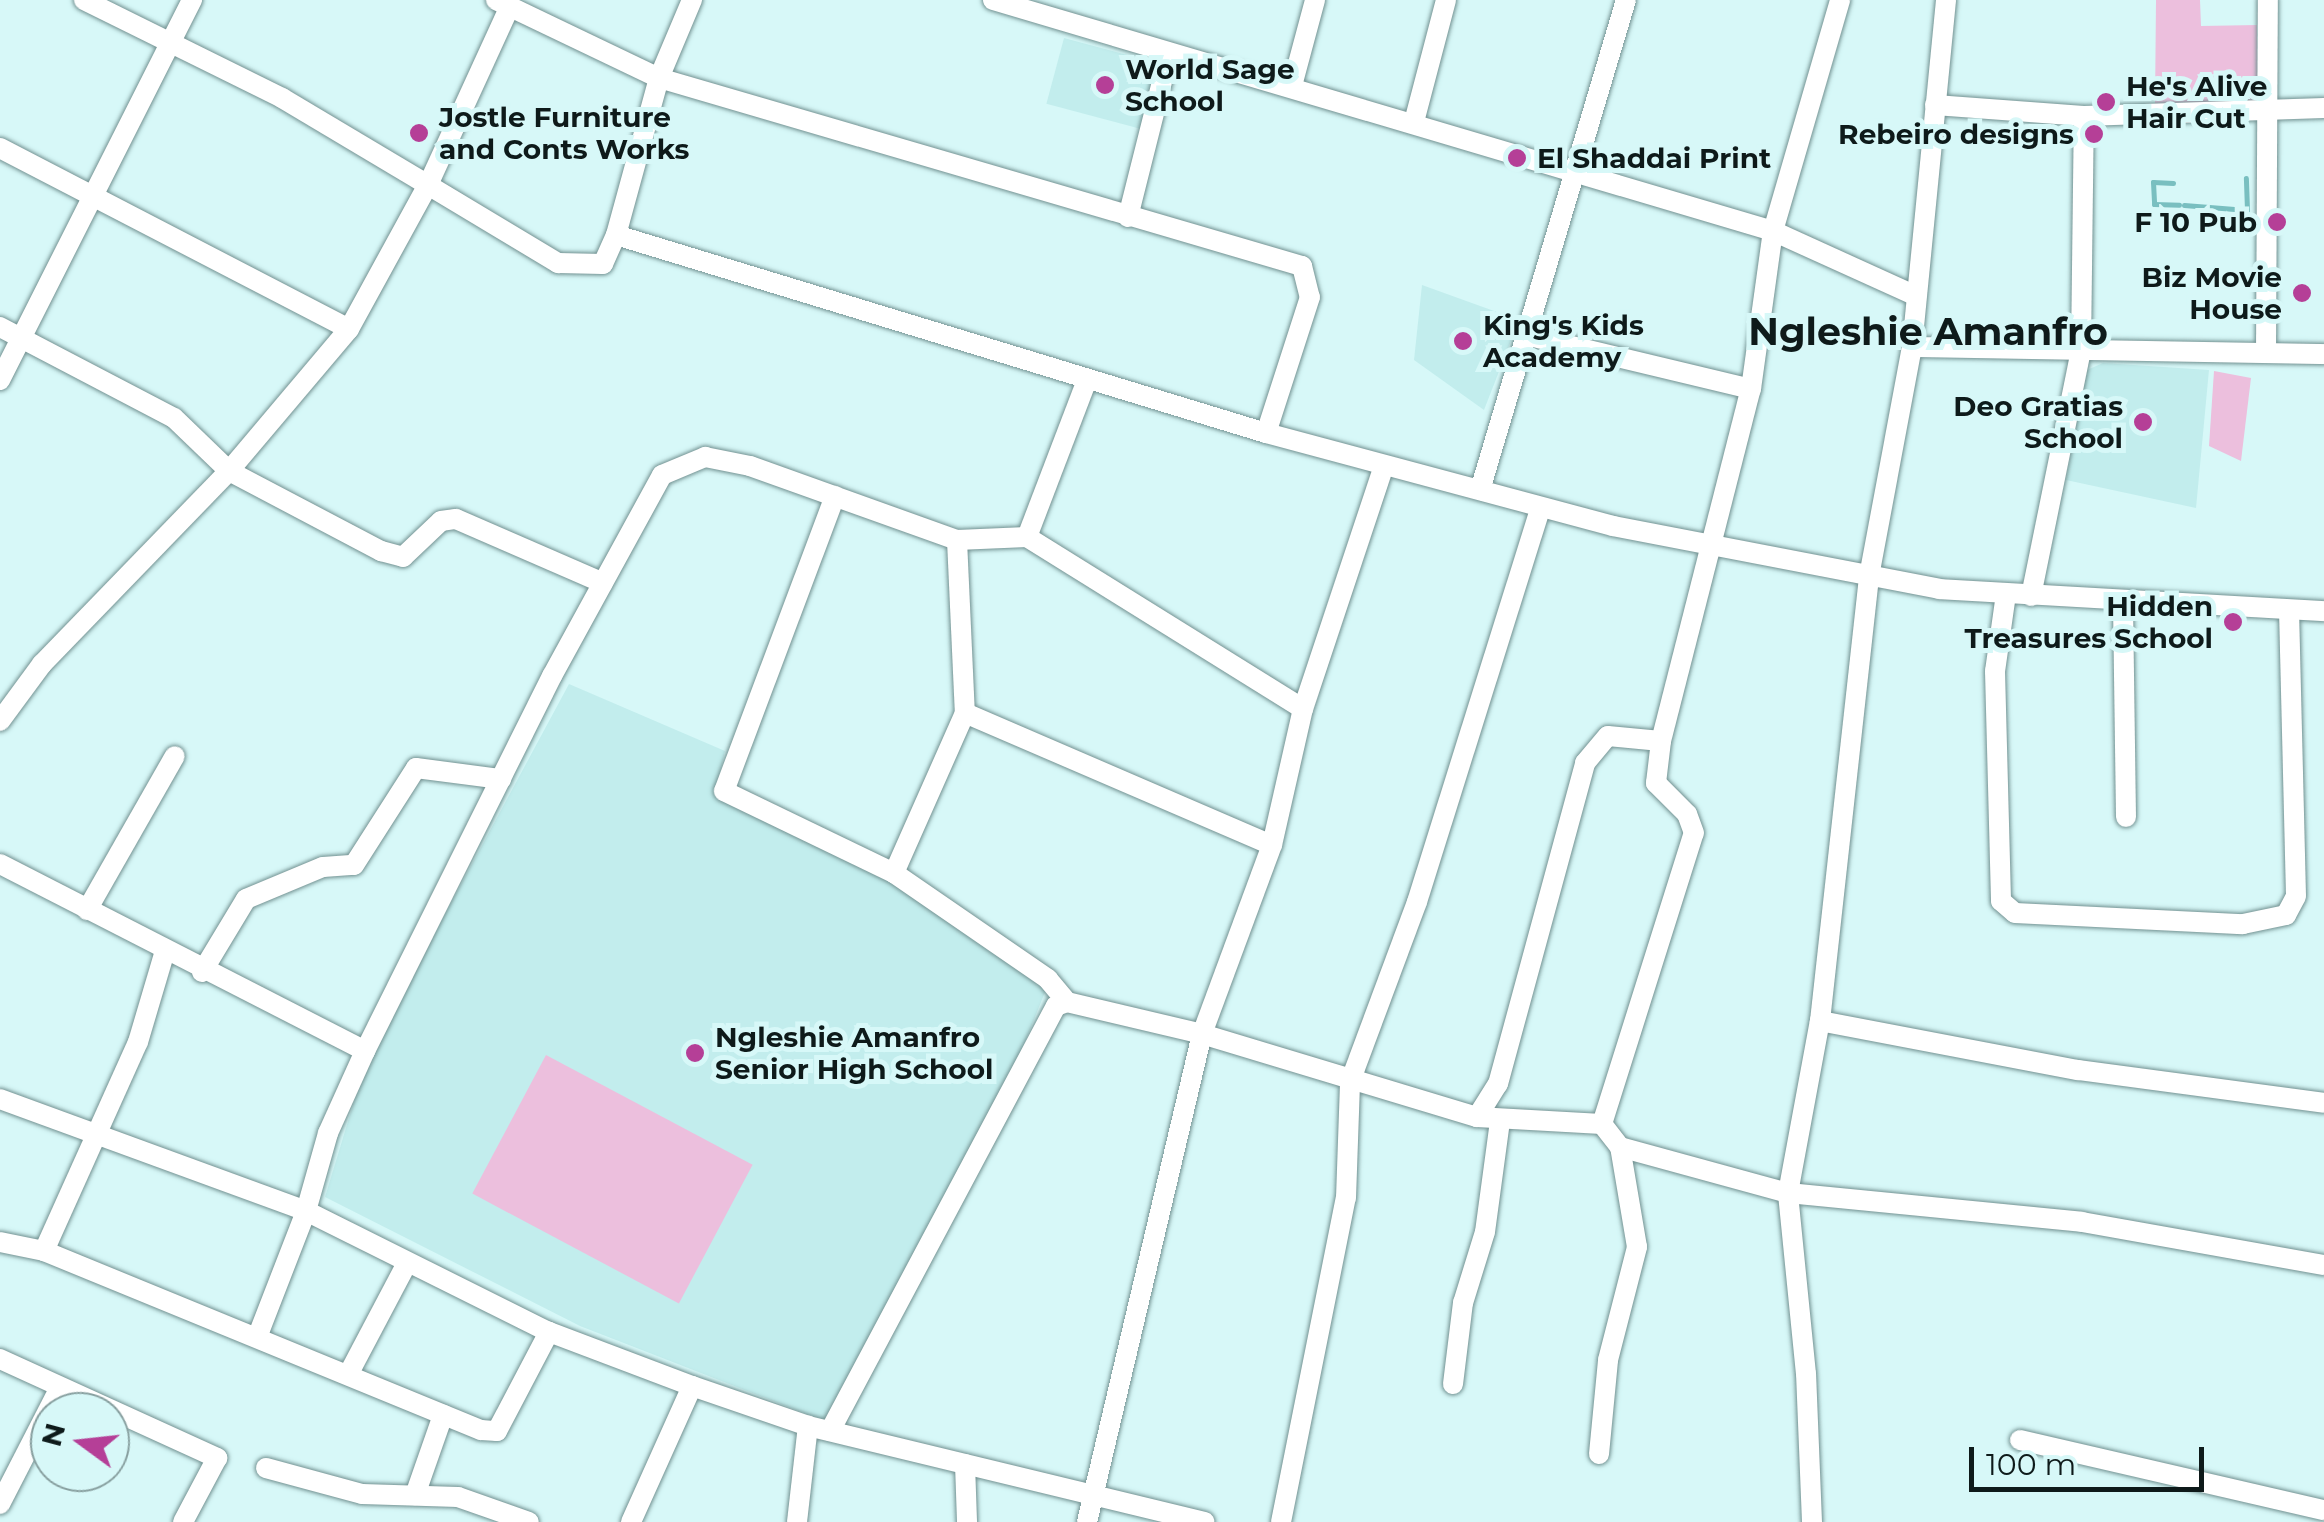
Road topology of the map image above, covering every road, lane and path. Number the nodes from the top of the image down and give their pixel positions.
1 (84, 0) edge
2 (192, 0) edge
3 (692, 0) edge
4 (993, 0) edge
5 (1315, 0) edge
6 (1446, 0) edge
7 (1626, 0) edge
8 (1840, 0) edge
9 (1946, 0) edge
10 (2268, 0) edge
11 (503, 4) edge
12 (169, 45) junction
13 (1169, 54) junction
14 (659, 78) junction
15 (1292, 86) junction
16 (1935, 105) junction
17 (2324, 108) edge
18 (2270, 113) junction
19 (2084, 116) junction
20 (1414, 122) junction
21 (0, 148) edge
22 (1578, 174) junction
23 (428, 185) junction
24 (94, 193) junction
25 (1128, 218) junction
26 (1772, 231) junction
27 (616, 235) junction
28 (1916, 296) junction
29 (0, 327) edge
30 (349, 329) junction
31 (20, 336) junction
32 (1530, 336) junction
33 (1912, 346) junction
34 (2081, 350) junction
35 (2266, 353) junction
36 (2324, 354) edge
37 (0, 380) edge
38 (1087, 380) junction
39 (1751, 389) junction
40 (1266, 433) junction
41 (1384, 466) junction
42 (229, 472) junction
43 (1480, 490) junction
44 (835, 496) junction
45 (1540, 510) junction
46 (1027, 537) junction
47 (957, 540) junction
48 (1714, 547) junction
49 (1870, 571) junction
50 (603, 583) junction
51 (2006, 594) junction
52 (2031, 596) junction
53 (2123, 603) junction
54 (2324, 611) edge
55 (2288, 612) junction
56 (1304, 709) junction
57 (965, 713) junction
58 (0, 721) edge
59 (1661, 741) junction
60 (174, 756) dead end
61 (501, 779) junction
62 (2126, 817) dead end
63 (1272, 844) junction
64 (0, 864) edge
65 (894, 874) junction
66 (87, 910) junction
67 (165, 951) junction
68 (202, 972) junction
69 (1067, 1002) junction
70 (1820, 1021) junction
71 (1202, 1034) junction
72 (365, 1051) junction
73 (1350, 1082) junction
74 (0, 1099) edge
75 (2324, 1103) edge
76 (1477, 1117) junction
77 (1500, 1121) junction
78 (1602, 1124) junction
79 (98, 1134) junction
80 (1620, 1148) junction
81 (1788, 1193) junction
82 (306, 1211) junction
83 (0, 1242) edge
84 (44, 1251) junction
85 (406, 1265) junction
86 (2324, 1265) edge
87 (549, 1332) junction
88 (258, 1335) junction
89 (0, 1359) edge
90 (350, 1374) junction
91 (1454, 1384) dead end
92 (692, 1386) junction
93 (59, 1389) junction
94 (443, 1415) junction
95 (808, 1426) junction
96 (830, 1431) junction
97 (2020, 1440) dead end
98 (1599, 1454) dead end
99 (966, 1464) junction
100 (266, 1468) dead end
101 (1088, 1493) junction
102 (416, 1495) junction
103 (0, 1504) edge
104 (2324, 1510) edge
105 (183, 1522) edge
106 (529, 1522) edge
107 (630, 1522) edge
108 (796, 1522) edge
109 (967, 1522) edge
110 (1086, 1522) edge
111 (1205, 1522) edge
112 (1281, 1522) edge
113 (1812, 1522) edge

1 - 12 street
2 - 12 street
3 - 14 street
4 - 13 street
5 - 15 street
6 - 20 street
7 - 22 street
8 - 26 street
9 - 16 street
10 - 18 street
11 - 14 street
11 - 23 street
12 - 23 street
12 - 24 street
13 - 15 street
13 - 25 street
14 - 25 street
14 - 27 street
15 - 20 street
16 - 19 street
16 - 28 street
17 - 18 street
18 - 19 street
18 - 35 street
19 - 34 street
20 - 22 street
21 - 24 street
22 - 26 street
22 - 32 street
23 - 27 street
23 - 30 street
24 - 30 street
24 - 31 street
25 - 40 street
26 - 28 street
26 - 39 street
27 - 38 street
28 - 33 street
29 - 31 street
30 - 42 street
31 - 37 street
31 - 42 street
32 - 39 street
32 - 43 street
33 - 34 street
33 - 49 street
34 - 35 street
34 - 52 street
35 - 36 street
38 - 40 street
38 - 46 street
39 - 48 street
40 - 41 street
41 - 43 street
41 - 56 street
42 - 50 street
42 - 58 street
43 - 45 street
44 - 47 street
44 - 50 street
44 - 65 street
45 - 48 street
45 - 73 street
46 - 47 street
46 - 56 street
47 - 57 street
48 - 49 street
48 - 59 street
49 - 51 street
49 - 70 street
50 - 61 street
51 - 52 street
51 - 55 street
52 - 53 street
53 - 55 street
53 - 62 street
54 - 55 street
56 - 63 street
57 - 63 street
57 - 65 street
59 - 76 street
59 - 78 street
60 - 66 street
61 - 68 street
61 - 72 street
63 - 71 street
64 - 66 street
65 - 69 street
66 - 67 street
67 - 68 street
67 - 79 street
68 - 72 street
69 - 71 street
69 - 96 street
70 - 75 street
70 - 81 street
71 - 73 street
71 - 101 street
72 - 82 street
73 - 76 street
73 - 112 street
74 - 79 street
76 - 77 street
77 - 78 street
77 - 91 street
78 - 80 street
79 - 82 street
79 - 84 street
80 - 81 street
80 - 98 street
81 - 86 street
81 - 113 street
82 - 85 street
82 - 88 street
83 - 84 street
84 - 88 street
85 - 87 street
85 - 90 street
87 - 92 street
87 - 94 street
88 - 90 street
89 - 93 street
90 - 94 street
92 - 95 street
92 - 107 street
93 - 103 street
93 - 105 street
94 - 102 street
95 - 96 street
95 - 108 street
96 - 99 street
97 - 104 street
99 - 101 street
99 - 109 street
100 - 102 street
101 - 110 street
101 - 111 street
102 - 106 street

